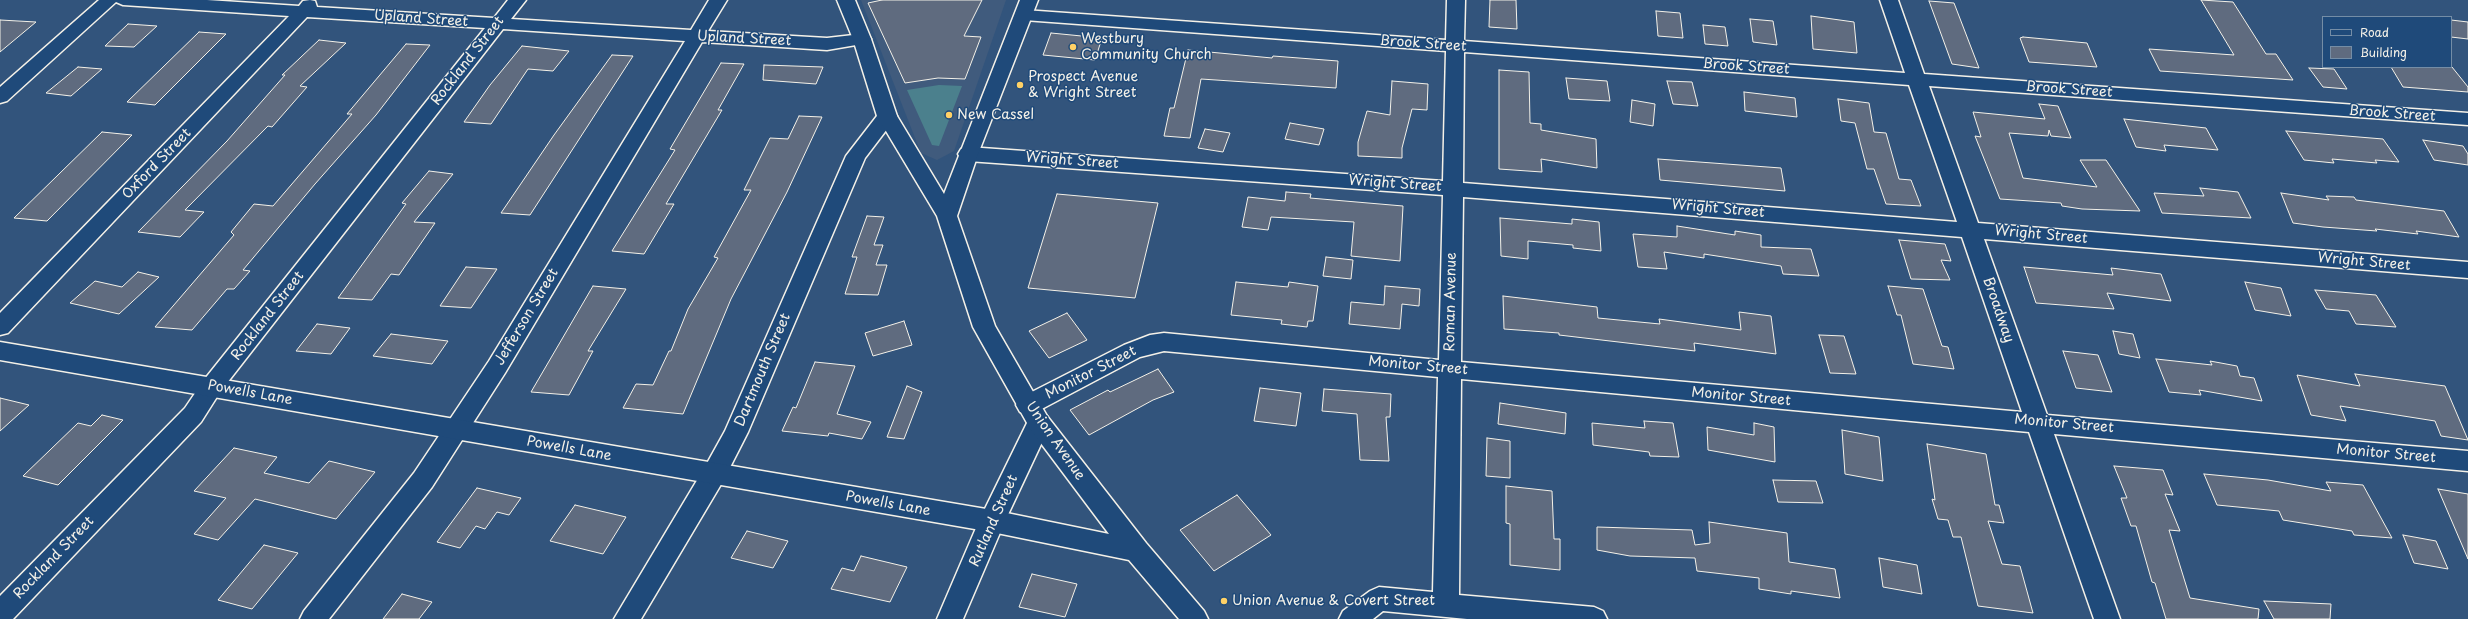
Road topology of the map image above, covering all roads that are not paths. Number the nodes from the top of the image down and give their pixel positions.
1 (109, 0) edge
2 (123, 0) edge
3 (516, 0) edge
4 (718, 0) edge
5 (846, 0) edge
6 (1456, 0) edge
7 (1889, 0) edge
8 (308, 6) edge
9 (1027, 8) edge
10 (498, 24) junction
11 (696, 36) junction
12 (862, 39) junction
13 (1455, 46) junction
14 (1919, 81) junction
15 (0, 97) edge
16 (887, 116) junction
17 (2468, 119) edge
18 (968, 154) junction
19 (1453, 188) junction
20 (947, 216) junction
21 (1968, 229) junction
22 (2468, 270) edge
23 (0, 327) edge
24 (0, 351) edge
25 (1451, 369) junction
26 (212, 386) junction
27 (1033, 414) junction
28 (2037, 422) junction
29 (455, 429) junction
30 (2468, 461) edge
31 (714, 474) junction
32 (992, 521) junction
33 (1137, 551) junction
34 (1446, 605) junction
35 (0, 614) edge
36 (313, 619) edge
37 (627, 619) edge
38 (950, 619) edge
39 (1195, 619) edge
40 (1352, 619) edge
41 (1594, 619) edge
42 (2107, 619) edge

1 - 15 street
2 - 8 street, Upland Street
3 - 10 street, Rockland Street
4 - 11 street, Jefferson Street
5 - 12 street, Union Avenue
6 - 13 street, Roman Avenue
7 - 14 street, Broadway
8 - 10 street, Upland Street
8 - 23 street, Oxford Street
9 - 13 street, Brook Street
9 - 18 street
10 - 11 street, Upland Street
10 - 26 street, Rockland Street
11 - 12 street, Upland Street
11 - 29 street, Jefferson Street
12 - 16 street, Union Avenue
13 - 14 street, Brook Street
13 - 19 street, Roman Avenue
14 - 17 street, Brook Street
14 - 21 street, Broadway
16 - 20 street, Union Avenue
16 - 31 street, Dartmouth Street
18 - 19 street, Wright Street
18 - 20 street
19 - 21 street, Wright Street
19 - 25 street, Roman Avenue
20 - 27 street, Union Avenue
21 - 22 street, Wright Street
21 - 28 street, Broadway
24 - 26 street, Powells Lane
25 - 27 street, Monitor Street
25 - 28 street, Monitor Street
25 - 34 street, Roman Avenue
26 - 29 street, Powells Lane
26 - 35 street, Rockland Street
27 - 32 street, Rutland Street
27 - 33 street, Union Avenue
28 - 30 street, Monitor Street
28 - 42 street, Broadway
29 - 31 street, Powells Lane
29 - 36 street, Jefferson Street
31 - 32 street, Powells Lane
31 - 37 street, Dartmouth Street
32 - 33 street, Powells Lane
32 - 38 street, Rutland Street
33 - 39 street, Union Avenue
34 - 40 street
34 - 41 street

